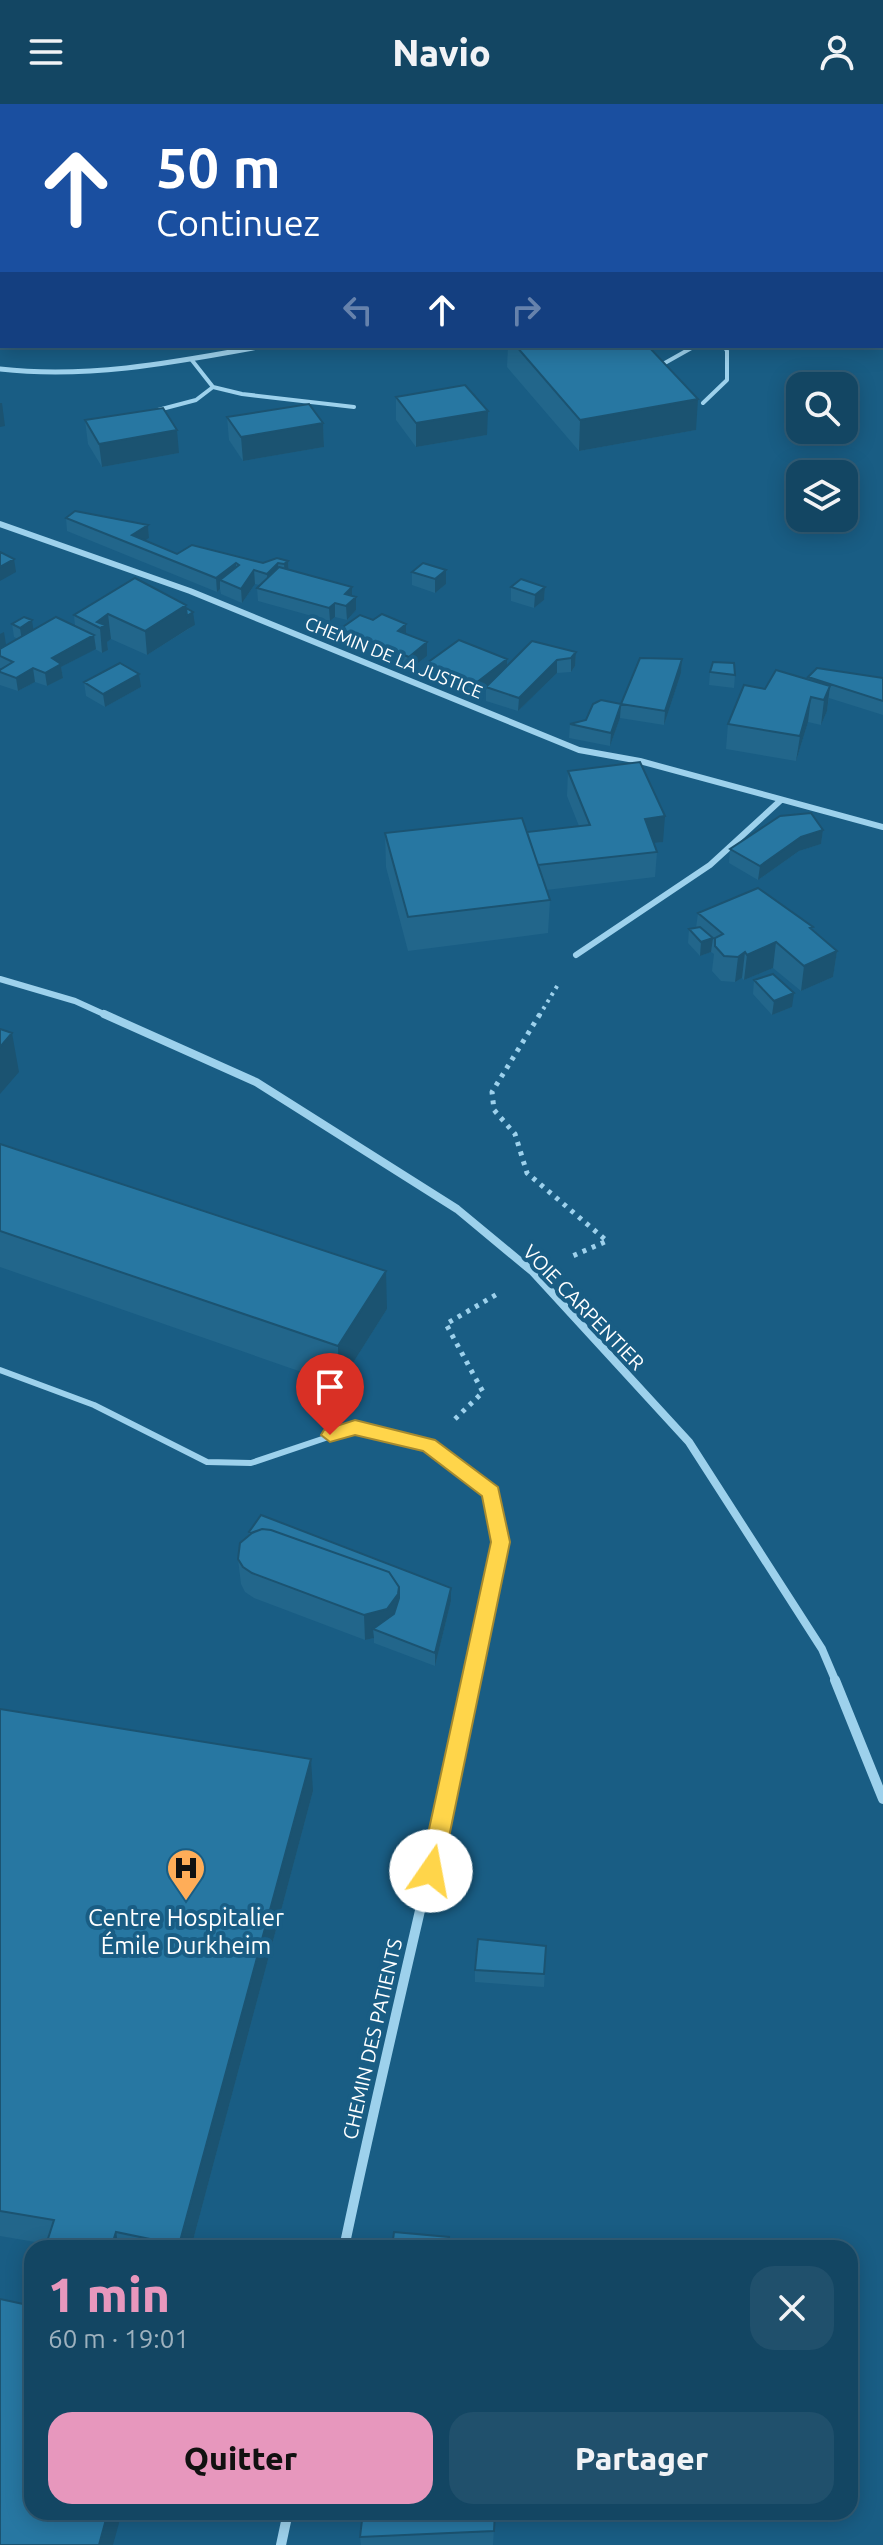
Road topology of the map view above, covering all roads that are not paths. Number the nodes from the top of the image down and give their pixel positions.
1 (253, 348) edge
2 (691, 348) edge
3 (725, 348) edge
4 (191, 359) junction
5 (663, 364) edge
6 (0, 369) edge
7 (213, 387) junction
8 (703, 403) dead end
9 (354, 407) dead end
10 (152, 412) edge
11 (0, 524) edge
12 (781, 800) junction
13 (883, 827) edge
14 (576, 955) road end
15 (0, 979) edge
16 (0, 1370) edge
17 (429, 1445) joint
18 (883, 1799) edge
19 (346, 2240) edge
20 (286, 2520) edge
21 (281, 2545) edge

1 - 4 street
2 - 5 lane
3 - 8 lane
4 - 6 street
4 - 7 lane
7 - 9 lane
7 - 10 lane
11 - 12 street, CHEMIN DE LA JUSTICE
12 - 13 street, CHEMIN DE LA JUSTICE
12 - 14 street
15 - 18 street, VOIE CARPENTIER
16 - 17 lane
17 - 19 street, CHEMIN DES PATIENTS
20 - 21 street

